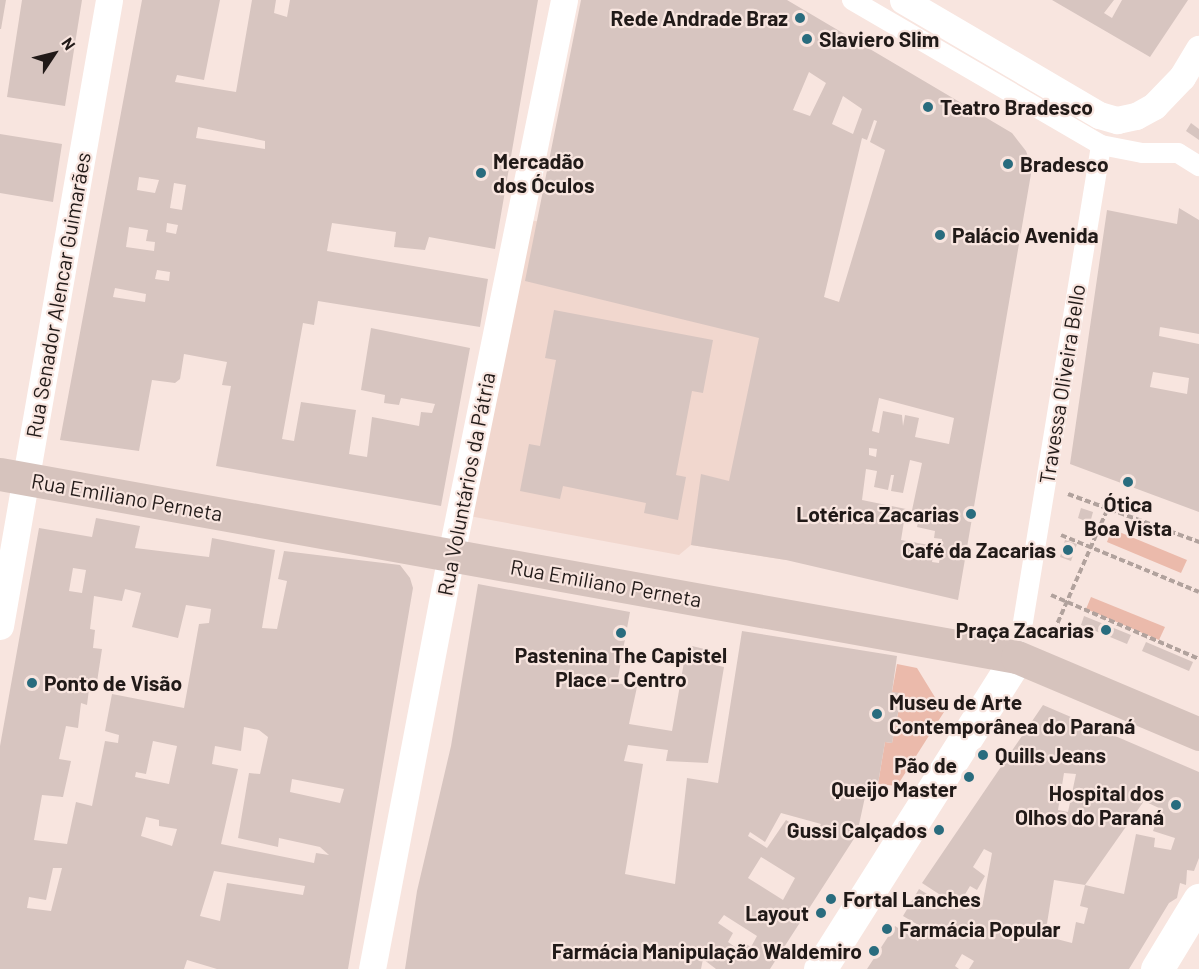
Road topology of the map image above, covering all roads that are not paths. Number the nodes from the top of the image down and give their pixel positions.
1 (109, 0) edge
2 (564, 0) edge
3 (852, 0) edge
4 (903, 0) edge
5 (1199, 49) edge
6 (1101, 145) junction
7 (1199, 166) edge
8 (13, 476) edge
9 (451, 555) junction
10 (1023, 622) dead end
11 (0, 626) edge
12 (1017, 657) junction
13 (1199, 734) edge
14 (1199, 900) edge
15 (372, 969) edge
16 (820, 969) edge
17 (1157, 969) edge

1 - 8 street, Rua Senador Alencar Guimarães
2 - 9 street, Rua Voluntários da Pátria
3 - 6 street
4 - 5 street
6 - 7 street
6 - 10 street, Travessa Oliveira Bello
8 - 9 main road, Rua Emiliano Perneta
8 - 11 street, Rua Senador Alencar Guimarães
9 - 12 main road, Rua Emiliano Perneta
9 - 15 street, Rua Voluntários da Pátria
12 - 13 main road, Rua Emiliano Perneta
12 - 16 street
14 - 17 street

